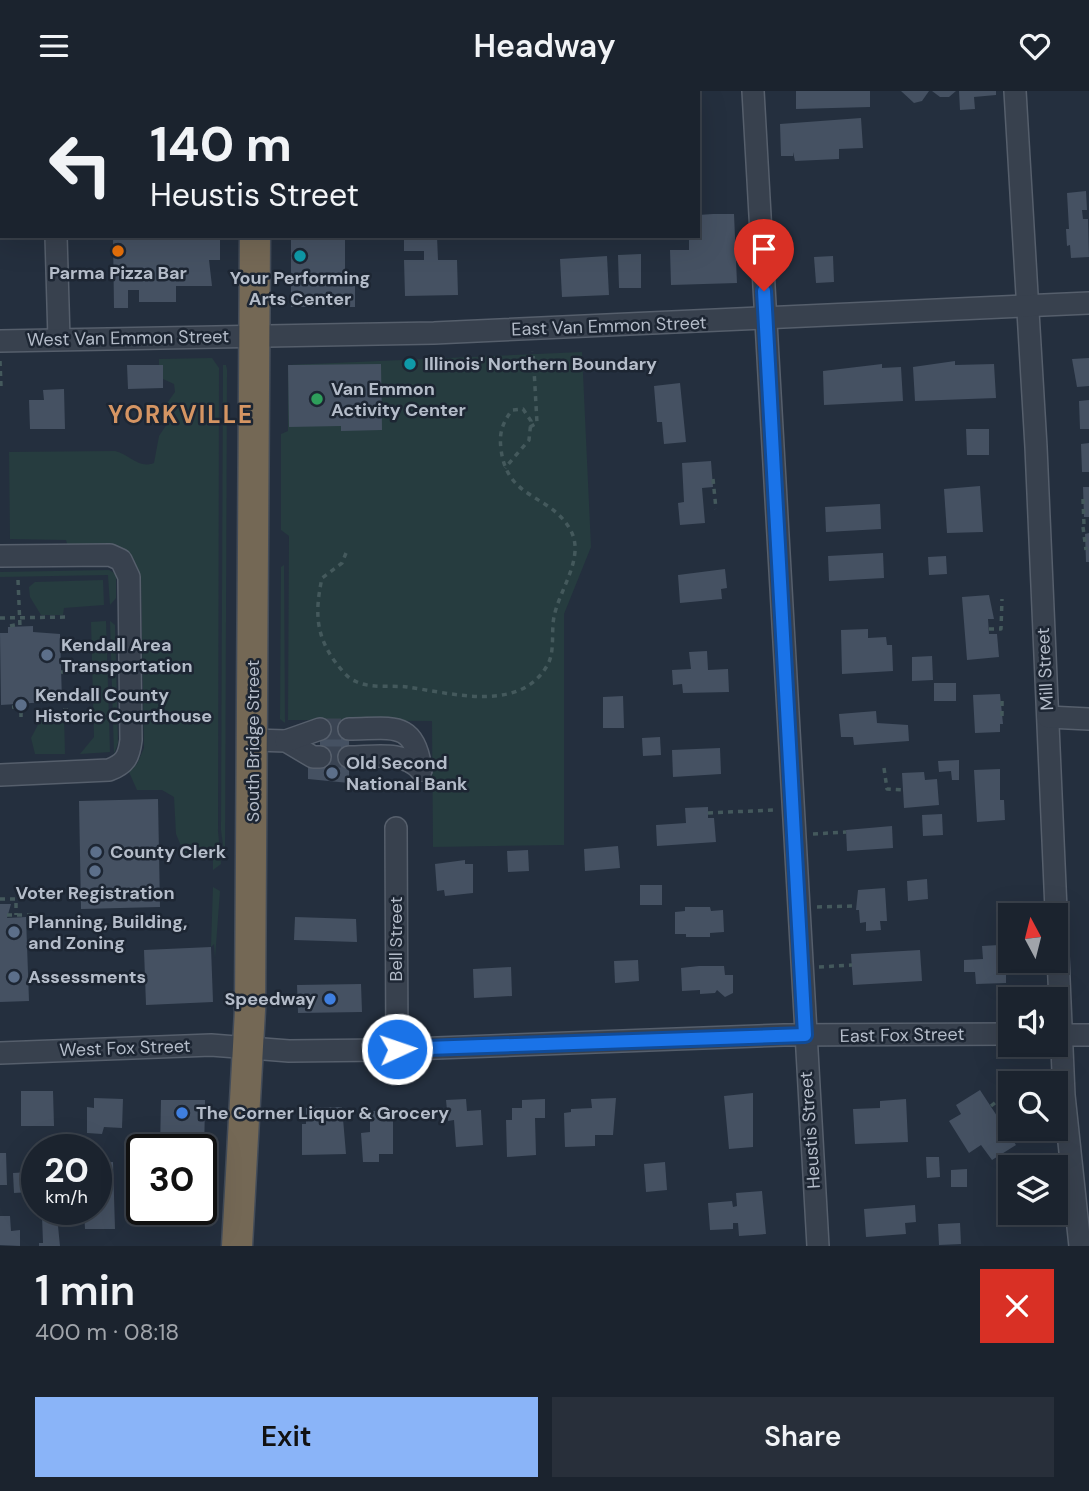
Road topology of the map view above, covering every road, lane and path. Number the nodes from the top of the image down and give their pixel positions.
1 (753, 91) edge
2 (1015, 91) edge
3 (56, 238) edge
4 (255, 238) edge
5 (1089, 303) edge
6 (1029, 306) junction
7 (765, 318) junction
8 (255, 336) junction
9 (59, 339) junction
10 (0, 341) edge
11 (533, 351) dead end
12 (0, 361) edge
13 (1, 386) edge
14 (530, 427) junction
15 (505, 468) junction
16 (713, 479) dead end
17 (1083, 499) dead end
18 (716, 509) dead end
19 (1086, 550) dead end
20 (346, 553) dead end
21 (0, 556) edge
22 (18, 580) dead end
23 (1002, 599) dead end
24 (19, 617) junction
25 (70, 617) dead end
26 (0, 618) edge
27 (19, 626) dead end
28 (989, 629) dead end
29 (61, 672) dead end
30 (71, 672) dead end
31 (1002, 701) dead end
32 (21, 707) dead end
33 (63, 710) dead end
34 (72, 710) dead end
35 (21, 717) dead end
36 (1048, 717) junction
37 (1002, 719) dead end
38 (1089, 719) edge
39 (253, 740) junction
40 (349, 742) joint
41 (320, 743) tunnel mouth
42 (884, 768) dead end
43 (0, 775) edge
44 (903, 790) dead end
45 (773, 810) dead end
46 (708, 813) dead end
47 (396, 828) dead end
48 (846, 832) dead end
49 (813, 834) dead end
50 (0, 899) edge
51 (856, 906) dead end
52 (817, 907) dead end
53 (7, 915) dead end
54 (16, 915) junction
55 (35, 915) dead end
56 (852, 965) dead end
57 (820, 967) dead end
58 (1056, 987) edge
59 (998, 1034) edge
60 (805, 1035) junction
61 (1068, 1035) edge
62 (1089, 1035) edge
63 (249, 1048) junction
64 (397, 1049) junction
65 (0, 1053) edge
66 (1060, 1057) edge
67 (998, 1105) edge
68 (991, 1106) dead end
69 (237, 1246) edge
70 (818, 1246) edge
71 (1080, 1246) edge

1 - 7 street, Heustis Street
2 - 6 street, Mill Street
3 - 9 street
4 - 8 highway, South Bridge Street
5 - 6 street, East Van Emmon Street
6 - 7 street, East Van Emmon Street
6 - 36 street, Mill Street
7 - 8 street, East Van Emmon Street
7 - 60 street, Heustis Street
8 - 9 street, West Van Emmon Street
8 - 39 highway, South Bridge Street
9 - 10 street, West Van Emmon Street
11 - 14 path
12 - 13 path
14 - 15 path
14 - 15 path
15 - 20 path
16 - 18 path
17 - 19 path
21 - 43 street
22 - 24 path
23 - 28 path
24 - 25 path
24 - 26 path
24 - 27 path
29 - 30 path
31 - 37 path
32 - 35 path
33 - 34 path
36 - 38 street
36 - 58 street, Mill Street
39 - 41 street
39 - 63 highway, South Bridge Street
40 - 40 street
42 - 44 path
45 - 46 path
47 - 64 street, Bell Street
48 - 49 path
50 - 54 path
51 - 52 path
53 - 54 path
54 - 55 path
56 - 57 path
59 - 60 street, East Fox Street
60 - 64 street, East Fox Street
60 - 70 street, Heustis Street
61 - 62 street
63 - 64 street, East Fox Street
63 - 65 street, West Fox Street
63 - 69 highway, South Bridge Street
66 - 71 street, Mill Street
67 - 68 path

